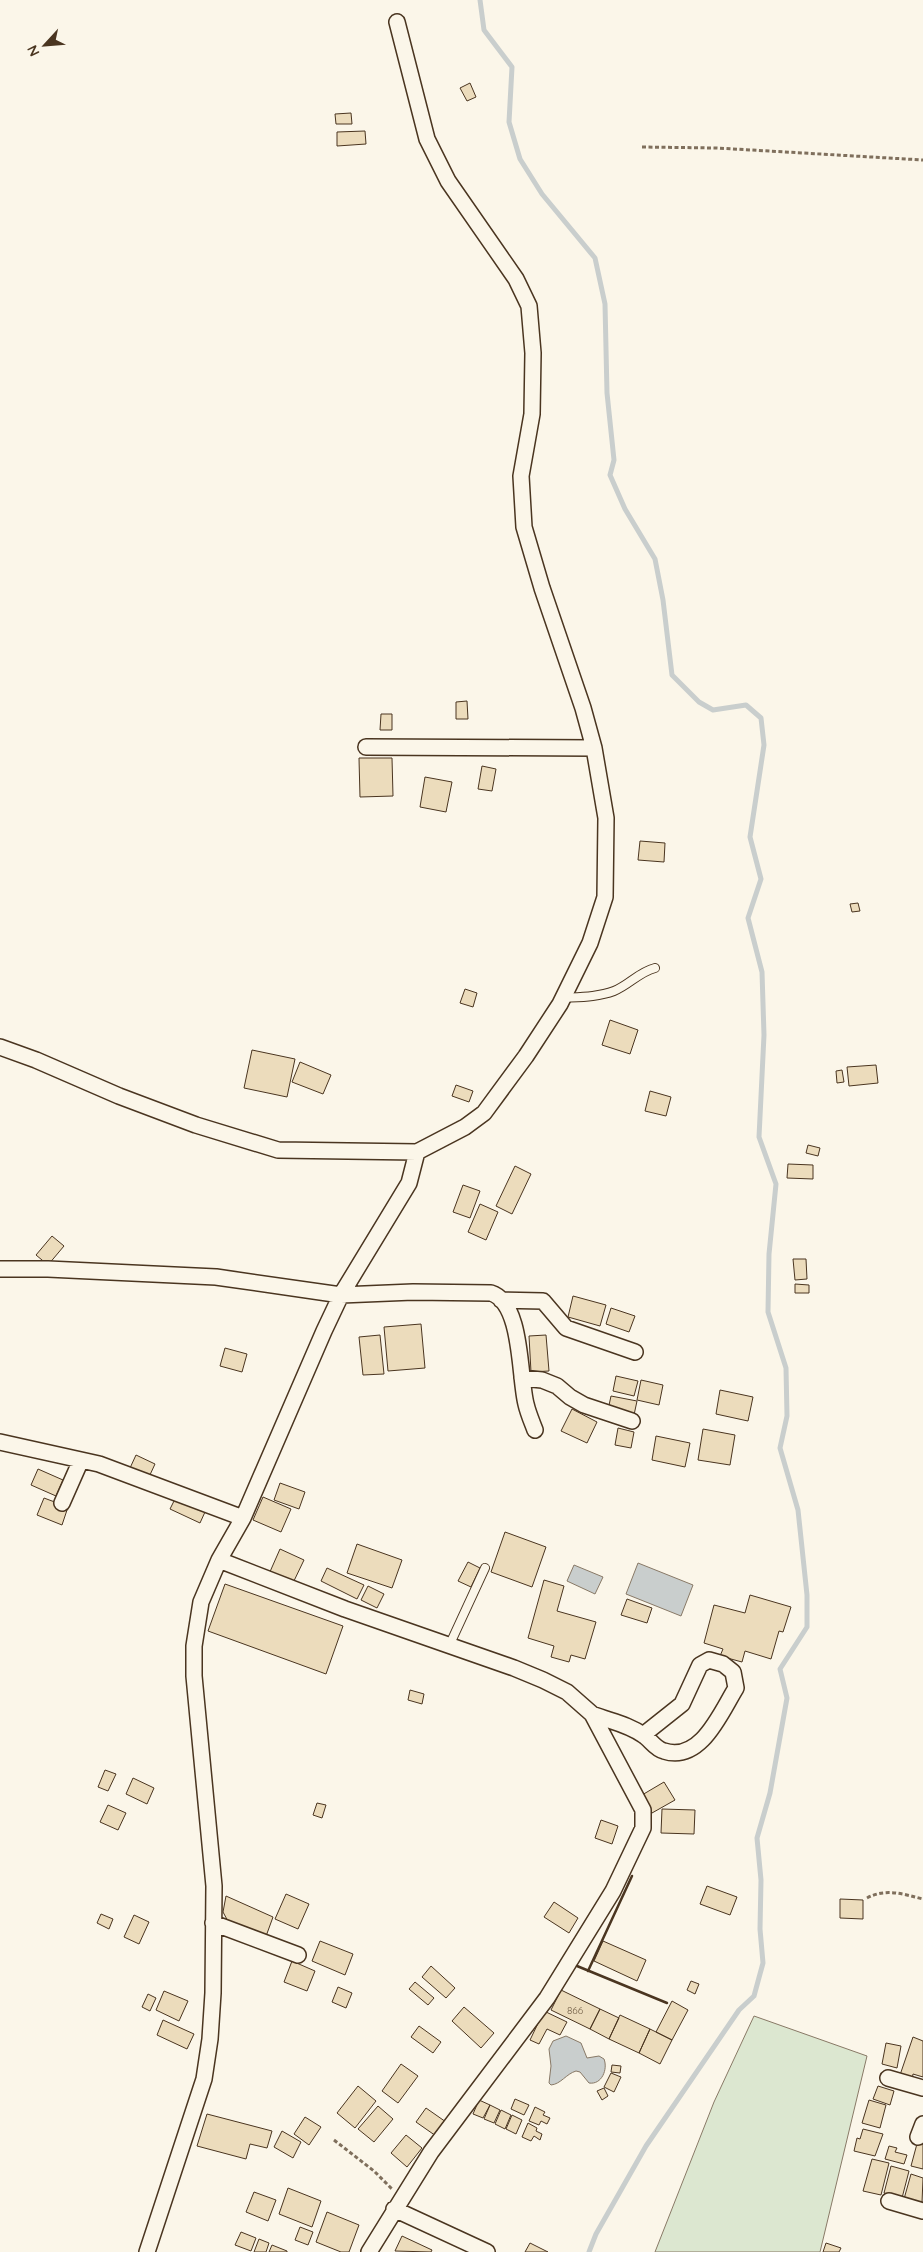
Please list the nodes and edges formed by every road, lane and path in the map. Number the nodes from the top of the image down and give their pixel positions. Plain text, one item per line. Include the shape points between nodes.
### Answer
1 (397, 22) dead end
2 (642, 147) dead end
3 (923, 160) edge
4 (366, 747) dead end
5 (594, 748) junction
6 (655, 968) dead end
7 (563, 998) junction
8 (0, 1048) edge
9 (418, 1152) junction
10 (0, 1269) edge
11 (342, 1295) junction
12 (501, 1300) junction
13 (635, 1352) dead end
14 (522, 1378) junction
15 (632, 1420) dead end
16 (535, 1430) dead end
17 (0, 1442) edge
18 (81, 1460) junction
19 (62, 1503) dead end
20 (243, 1518) junction
21 (219, 1560) junction
22 (485, 1568) dead end
23 (449, 1646) junction
24 (592, 1714) junction
25 (643, 1735) junction
26 (867, 1898) dead end
27 (923, 1899) edge
28 (214, 1923) junction
29 (298, 1955) dead end
30 (888, 2078) dead end
31 (923, 2088) edge
32 (334, 2140) dead end
33 (889, 2201) dead end
34 (398, 2204) junction
35 (923, 2211) edge
36 (147, 2252) edge
37 (369, 2252) edge
38 (488, 2252) edge

1 - 5 street via 426,139 448,181 516,279 529,306 533,354 532,414 520,476 524,527
2 - 3 path
4 - 5 street
5 - 7 street via 606,818 605,897 590,944
6 - 7 lane via 596,996
7 - 9 street via 484,1113 466,1127
8 - 9 street via 179,1119 278,1150
9 - 11 street via 409,1183
10 - 11 street via 216,1277
11 - 12 street via 491,1293
11 - 20 street
12 - 13 street via 543,1301 566,1328
12 - 14 street via 518,1334
14 - 15 street via 542,1380 584,1405
14 - 16 street
17 - 18 street
18 - 19 street
18 - 20 street
20 - 21 street
21 - 23 street
21 - 28 street via 201,1602 194,1646 214,1886
22 - 23 lane
23 - 24 street via 543,1680 566,1692
24 - 25 street
24 - 34 street via 643,1810 643,1828 613,1891 547,1998 436,2145
25 - 25 street via 662,1751 681,1752 691,1748 707,1736 736,1688 733,1672 723,1664 709,1660 700,1665 682,1704
26 - 27 path via 886,1892
28 - 29 street
28 - 36 street via 212,2002 204,2079
30 - 31 street
32 - 34 path via 374,2171
33 - 35 street
34 - 37 street
34 - 38 street

